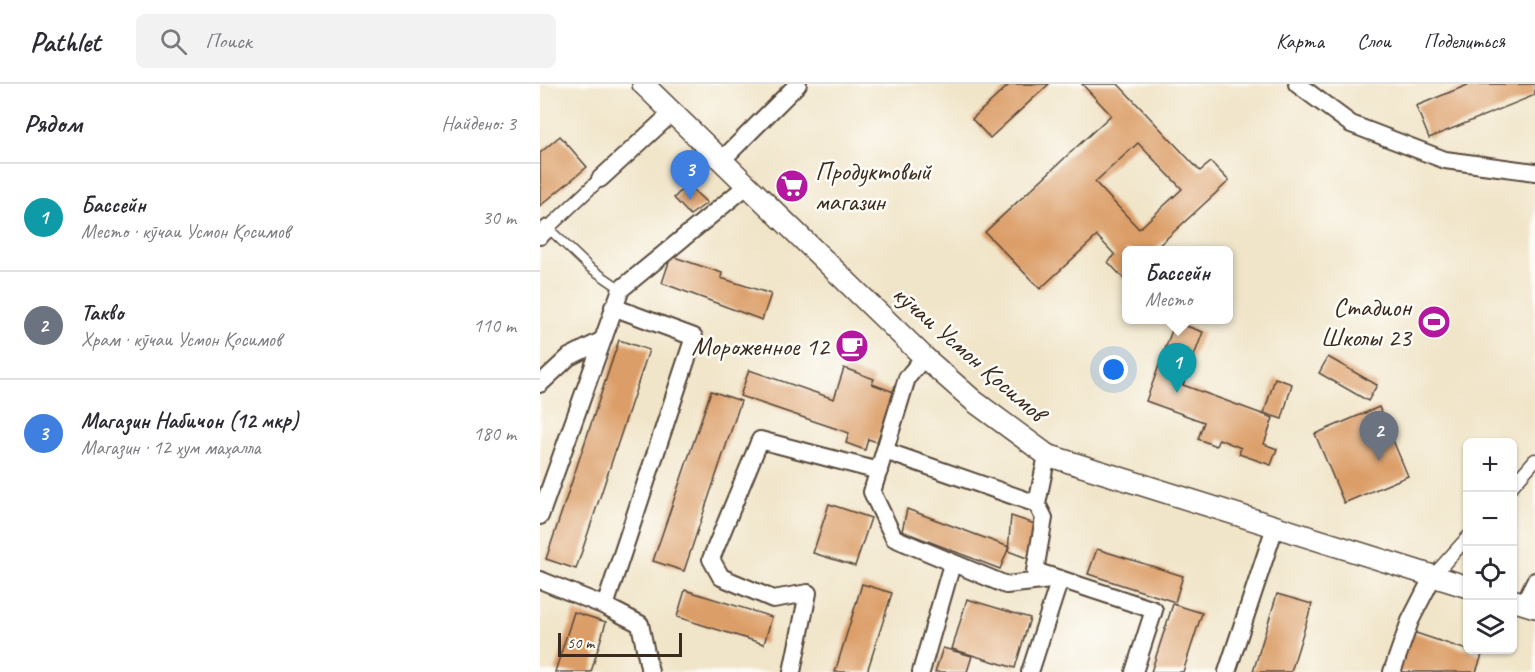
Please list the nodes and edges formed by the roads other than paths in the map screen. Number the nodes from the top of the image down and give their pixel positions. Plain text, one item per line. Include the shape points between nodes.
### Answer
1 (643, 84) edge
2 (798, 84) edge
3 (1297, 84) edge
4 (673, 112) junction
5 (723, 159) junction
6 (1535, 172) edge
7 (600, 179) joint
8 (749, 184) junction
9 (544, 232) edge
10 (621, 289) junction
11 (613, 307) junction
12 (601, 341) junction
13 (924, 357) junction
14 (540, 384) edge
15 (885, 451) junction
16 (1047, 455) junction
17 (1535, 460) edge
18 (879, 471) junction
19 (1517, 480) edge
20 (1037, 504) junction
21 (540, 516) edge
22 (1275, 527) junction
23 (1463, 541) edge
24 (952, 564) junction
25 (1432, 576) junction
26 (1060, 579) junction
27 (540, 580) edge
28 (1535, 581) edge
29 (1463, 586) edge
30 (1524, 604) edge
31 (605, 606) junction
32 (650, 672) edge
33 (792, 672) edge
34 (921, 672) edge
35 (1030, 672) edge
36 (1134, 672) edge
37 (1227, 672) edge
38 (1392, 672) edge

1 - 4 street, кӯчаи Усмон Қосимов
2 - 5 street
3 - 6 street via 1352,124 1445,160
4 - 5 street, кӯчаи Усмон Қосимов
4 - 7 street
5 - 8 street, кӯчаи Усмон Қосимов
7 - 9 street
8 - 10 street
8 - 13 street, кӯчаи Усмон Қосимов
9 - 10 lane
10 - 11 street
11 - 12 street
11 - 31 street via 694,337
12 - 14 street via 569,357
12 - 21 street
13 - 15 street via 907,378
13 - 16 street, кӯчаи Усмон Қосимов via 975,402
15 - 18 street
15 - 20 street
16 - 20 street
16 - 22 street, кӯчаи Усмон Қосимов
17 - 19 street
18 - 24 street via 872,492 894,538
18 - 33 street via 760,440 711,560 721,577 773,599 808,593
20 - 26 street via 1044,518 1035,571
22 - 25 street, кӯчаи Усмон Қосимов
22 - 37 street
23 - 25 street
24 - 26 street via 1006,585
24 - 34 street
25 - 29 street, кӯчаи Усмон Қосимов
25 - 38 street
26 - 35 street
26 - 36 street via 1154,610
27 - 31 street
28 - 30 street
31 - 32 street via 640,624

